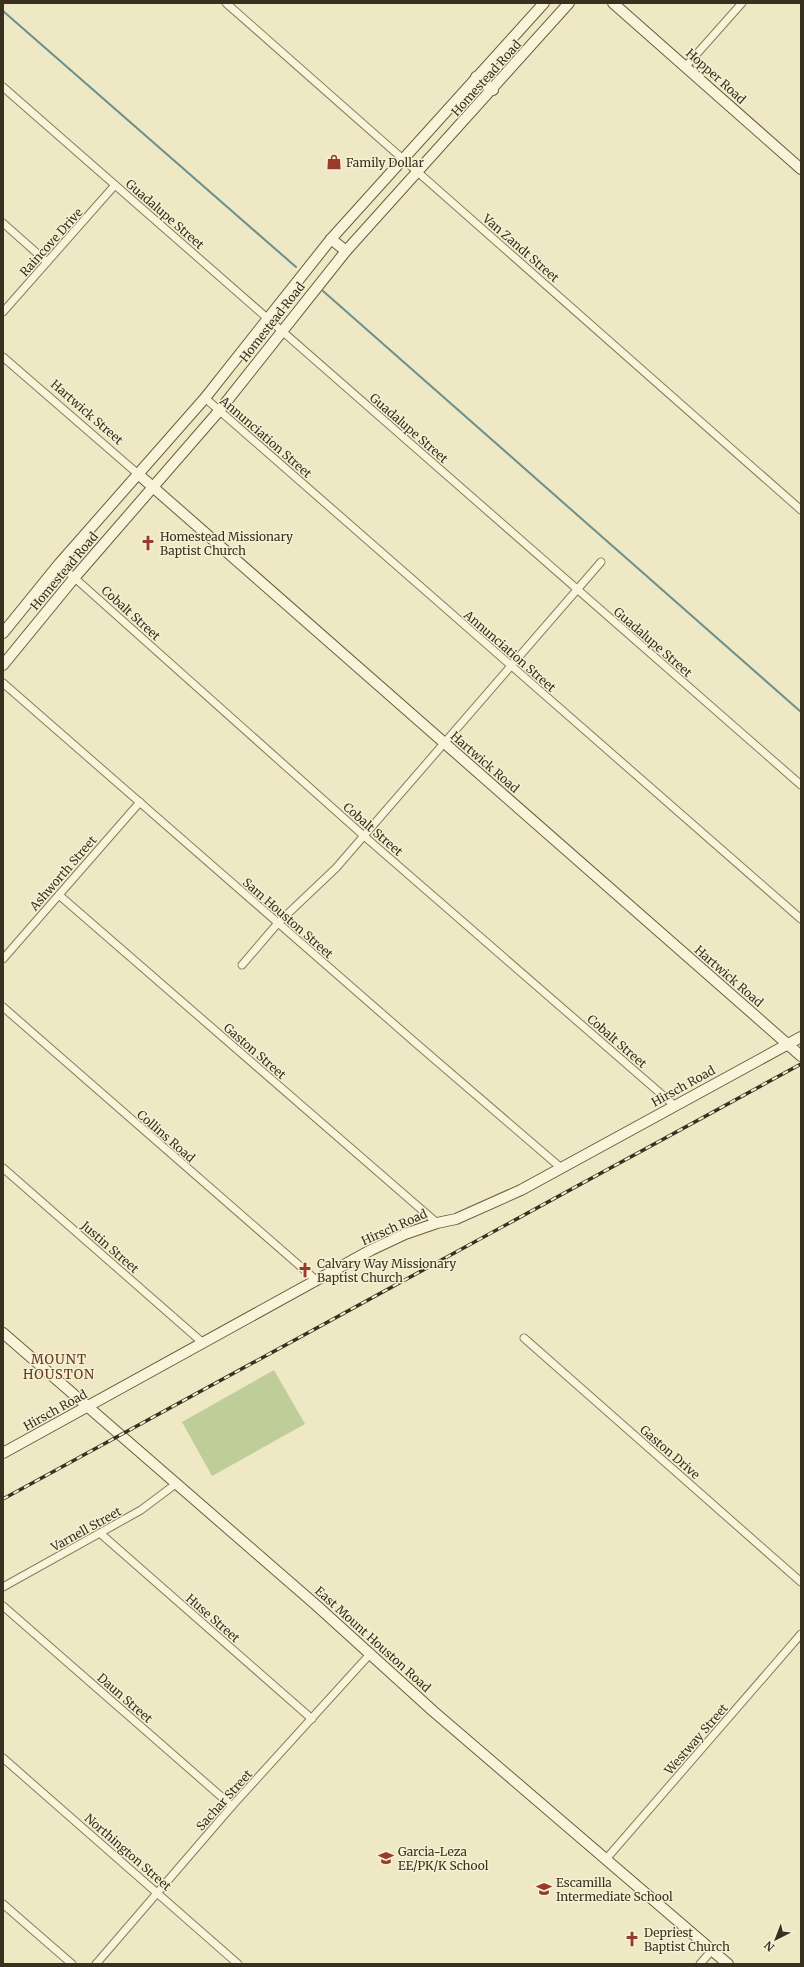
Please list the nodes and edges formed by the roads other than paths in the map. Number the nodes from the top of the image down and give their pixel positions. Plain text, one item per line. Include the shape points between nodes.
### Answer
1 (226, 3) edge
2 (544, 3) edge
3 (569, 3) edge
4 (614, 3) edge
5 (742, 3) edge
6 (686, 66) junction
7 (476, 77) junction
8 (3, 87) edge
9 (493, 90) junction
10 (403, 160) junction
11 (801, 169) edge
12 (418, 173) junction
13 (115, 185) junction
14 (3, 223) edge
15 (331, 238) junction
16 (346, 251) junction
17 (47, 262) junction
18 (3, 312) edge
19 (268, 318) junction
20 (282, 331) junction
21 (3, 357) edge
22 (205, 398) junction
23 (219, 411) junction
24 (138, 474) junction
25 (154, 487) junction
26 (801, 510) edge
27 (601, 562) dead end
28 (59, 564) junction
29 (74, 577) junction
30 (577, 590) junction
31 (3, 633) edge
32 (3, 665) edge
33 (511, 666) junction
34 (3, 683) edge
35 (444, 744) junction
36 (801, 785) edge
37 (140, 802) junction
38 (364, 836) junction
39 (59, 895) junction
40 (801, 919) edge
41 (278, 923) junction
42 (3, 959) edge
43 (242, 965) dead end
44 (3, 1007) edge
45 (801, 1037) edge
46 (788, 1044) junction
47 (801, 1056) edge
48 (675, 1106) junction
49 (560, 1167) junction
50 (3, 1168) edge
51 (437, 1223) junction
52 (316, 1280) junction
53 (3, 1332) edge
54 (524, 1338) dead end
55 (203, 1343) junction
56 (88, 1406) junction
57 (3, 1453) edge
58 (177, 1483) junction
59 (101, 1534) junction
60 (801, 1582) edge
61 (3, 1587) edge
62 (3, 1606) edge
63 (801, 1634) edge
64 (370, 1653) junction
65 (312, 1719) junction
66 (3, 1758) edge
67 (232, 1806) junction
68 (607, 1858) junction
69 (158, 1892) junction
70 (3, 1904) edge
71 (712, 1950) junction
72 (72, 1964) edge
73 (96, 1964) edge
74 (238, 1964) edge
75 (700, 1964) edge
76 (728, 1964) edge

1 - 10 street, Van Zandt Street
2 - 7 main road, Homestead Road
3 - 9 main road, Homestead Road
4 - 6 main road, Hopper Road
5 - 6 street
6 - 11 main road, Hopper Road
7 - 9 main road
7 - 10 main road, Homestead Road
8 - 13 street, Guadalupe Street
9 - 12 main road, Homestead Road
10 - 12 street, Van Zandt Street
10 - 15 main road, Homestead Road
12 - 16 main road, Homestead Road
12 - 26 street, Van Zandt Street
13 - 17 street, Raincove Drive
13 - 19 street, Guadalupe Street
14 - 17 street
15 - 16 main road
15 - 19 main road, Homestead Road
16 - 20 main road, Homestead Road
17 - 18 street, Raincove Drive
19 - 20 street, Guadalupe Street
19 - 22 main road, Homestead Road
20 - 23 main road, Homestead Road
20 - 30 street, Guadalupe Street
21 - 24 street, Hartwick Street
22 - 23 street, Annunciation Street
22 - 24 main road, Homestead Road
23 - 25 main road, Homestead Road
23 - 33 street, Annunciation Street
24 - 25 main road, Hartwick Street
24 - 28 main road, Homestead Road
25 - 29 main road, Homestead Road
25 - 35 main road, Hartwick Road
27 - 30 street
28 - 29 street, Cobalt Street
28 - 31 main road, Homestead Road
29 - 32 main road, Homestead Road
29 - 38 street, Cobalt Street
30 - 33 street
30 - 36 street, Guadalupe Street
33 - 35 street
33 - 40 street, Annunciation Street
34 - 37 street, Sam Houston Street
35 - 38 street
35 - 46 main road, Hartwick Road
37 - 39 street, Ashworth Street
37 - 41 street, Sam Houston Street
38 - 41 street via 336,868
38 - 48 street, Cobalt Street
39 - 42 street, Ashworth Street
39 - 51 street, Gaston Street
41 - 43 street
41 - 49 street, Sam Houston Street
44 - 52 street, Collins Road
45 - 46 main road, Hirsch Road
46 - 47 main road, Hartwick Road
46 - 48 main road, Hirsch Road
48 - 49 main road, Hirsch Road
49 - 51 main road, Hirsch Road via 484,1207 456,1219
50 - 55 street, Justin Street
51 - 52 main road, Hirsch Road via 405,1234
52 - 55 main road, Hirsch Road
53 - 56 main road, East Mount Houston Road
54 - 60 street, Gaston Drive
55 - 56 main road, Hirsch Road
56 - 57 main road, Hirsch Road
56 - 58 main road, East Mount Houston Road
58 - 59 street, Varnell Street via 141,1510
58 - 64 main road, East Mount Houston Road
59 - 61 street, Varnell Street
59 - 65 street, Huse Street
62 - 67 street, Daun Street
63 - 68 street, Westway Street
64 - 65 street, Sachar Street
64 - 68 main road, East Mount Houston Road
65 - 67 street, Sachar Street
66 - 69 street, Northington Street
67 - 69 street, Sachar Street
68 - 71 main road, East Mount Houston Road
69 - 73 street, Sachar Street
69 - 74 street, Northington Street
70 - 72 street
71 - 75 street
71 - 76 main road, East Mount Houston Road

